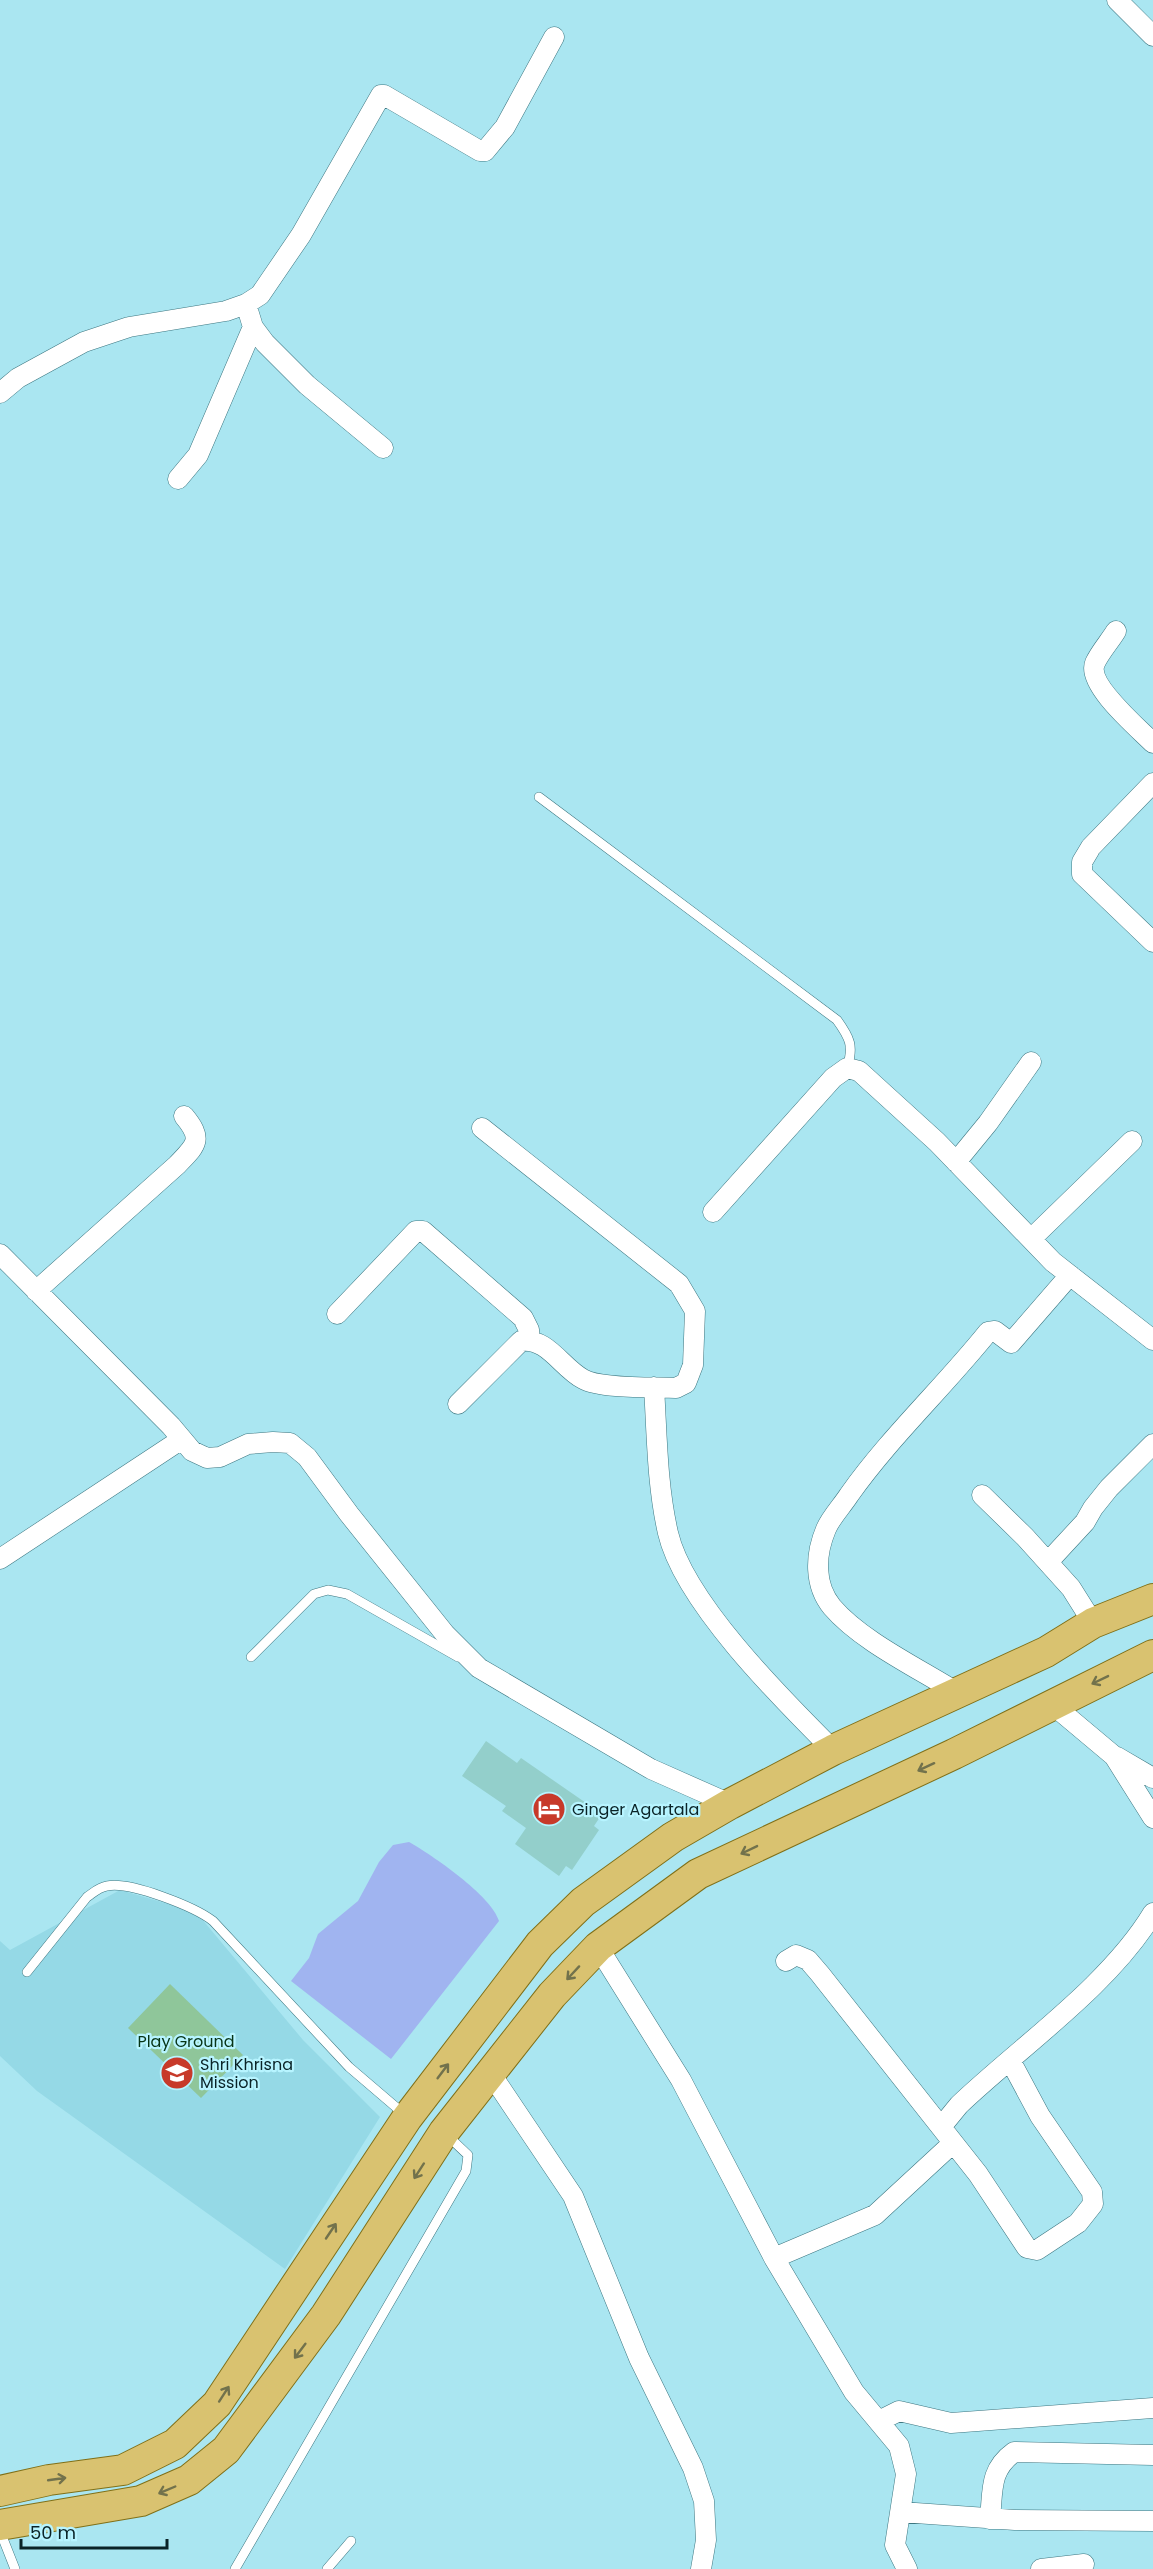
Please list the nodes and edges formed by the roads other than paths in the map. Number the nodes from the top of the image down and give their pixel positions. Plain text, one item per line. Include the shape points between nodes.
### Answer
1 (1117, 0) edge
2 (1153, 36) edge
3 (554, 37) dead end
4 (246, 304) junction
5 (253, 327) junction
6 (0, 393) edge
7 (383, 448) dead end
8 (178, 479) dead end
9 (1116, 631) dead end
10 (1153, 743) edge
11 (1153, 783) edge
12 (540, 797) dead end
13 (1153, 942) edge
14 (1031, 1062) dead end
15 (847, 1068) junction
16 (184, 1116) dead end
17 (482, 1128) dead end
18 (1132, 1141) dead end
19 (956, 1162) junction
20 (713, 1212) dead end
21 (1031, 1239) junction
22 (0, 1254) edge
23 (1070, 1275) junction
24 (36, 1290) junction
25 (337, 1314) dead end
26 (530, 1340) junction
27 (1153, 1340) edge
28 (654, 1387) junction
29 (458, 1404) dead end
30 (182, 1438) junction
31 (1153, 1444) edge
32 (982, 1495) dead end
33 (0, 1559) edge
34 (1048, 1562) junction
35 (1153, 1599) edge
36 (1093, 1623) junction
37 (1153, 1655) edge
38 (251, 1657) dead end
39 (479, 1668) junction
40 (956, 1692) junction
41 (1053, 1704) junction
42 (833, 1750) junction
43 (1114, 1755) junction
44 (1153, 1778) edge
45 (730, 1804) junction
46 (1153, 1818) edge
47 (1153, 1913) edge
48 (598, 1947) junction
49 (786, 1961) dead end
50 (27, 1972) dead end
51 (1010, 2060) junction
52 (491, 2074) junction
53 (407, 2118) junction
54 (444, 2132) junction
55 (947, 2135) junction
56 (774, 2258) junction
57 (286, 2296) junction
58 (326, 2315) junction
59 (1153, 2408) edge
60 (879, 2421) junction
61 (1153, 2455) edge
62 (0, 2491) edge
63 (902, 2512) junction
64 (990, 2518) junction
65 (1153, 2521) edge
66 (0, 2525) edge
67 (0, 2531) edge
68 (351, 2541) dead end
69 (1084, 2564) dead end
70 (15, 2569) edge
71 (235, 2569) edge
72 (327, 2569) edge
73 (701, 2569) edge
74 (907, 2569) edge
75 (1041, 2569) edge

1 - 2 street
3 - 4 street via 505,127 485,151 384,95 379,97 301,235 260,295
4 - 5 street
4 - 6 street via 226,311 129,327 84,342 18,378
5 - 7 street via 307,386
5 - 8 street via 198,455
9 - 10 street via 1094,664 1098,686
11 - 13 street via 1082,862 1082,874
12 - 15 lane via 837,1020 848,1035 852,1052
14 - 19 street
15 - 19 street via 859,1071
15 - 20 street via 833,1078
16 - 24 street via 194,1128 195,1147
17 - 28 street via 679,1284 695,1311 691,1375 676,1388
18 - 21 street
19 - 21 street
21 - 23 street
22 - 24 street
23 - 27 street
23 - 40 street via 1011,1343 995,1331 988,1332 859,1481 827,1528 819,1552 818,1581 832,1606 886,1650
24 - 30 street
25 - 26 street via 416,1231 423,1231 523,1318
26 - 28 street via 546,1348 585,1381
26 - 29 street via 521,1341
28 - 42 street via 663,1506 668,1535 685,1573 758,1672
30 - 33 street
30 - 39 street via 192,1451 207,1458 220,1457 248,1444 290,1443 307,1457 445,1634
31 - 34 street via 1109,1488 1085,1522
32 - 34 street
34 - 36 street via 1071,1588
35 - 36 main road
36 - 40 main road via 1046,1652
37 -> 41 main road
38 - 39 lane via 314,1594 328,1590 347,1594
39 - 45 street via 651,1769
40 - 42 main road
41 - 43 street
41 -> 48 main road via 698,1874
42 - 45 main road
43 - 44 street
43 - 46 street
53 -> 45 main road via 540,1944 584,1902 627,1869
47 - 51 street via 1127,1951
48 -> 52 main road via 552,1995
48 - 56 street via 681,2080
49 - 55 street via 796,1955 808,1960
50 - 53 lane via 87,1898 108,1886 138,1889 204,1914 349,2067
51 - 55 street via 959,2105
51 - 55 street via 1040,2116 1092,2192 1089,2211 1078,2223 1031,2251
52 - 54 main road
52 - 73 street via 573,2196 639,2358 693,2468 704,2501 706,2540
57 -> 53 main road
54 -> 58 main road
54 - 71 lane via 468,2155 466,2171
55 - 56 street via 875,2215
56 - 60 street via 854,2392
57 - 58 main road
62 -> 57 main road via 123,2470 175,2444 217,2404
58 -> 66 main road via 226,2450 189,2480 141,2501
59 - 60 street via 951,2423 899,2411
60 - 63 street via 899,2446 906,2474
61 - 64 street via 1014,2452 1002,2461 995,2474
63 - 64 street
63 - 74 street via 895,2545
64 - 65 street
67 - 70 lane
68 - 72 lane
69 - 75 street

